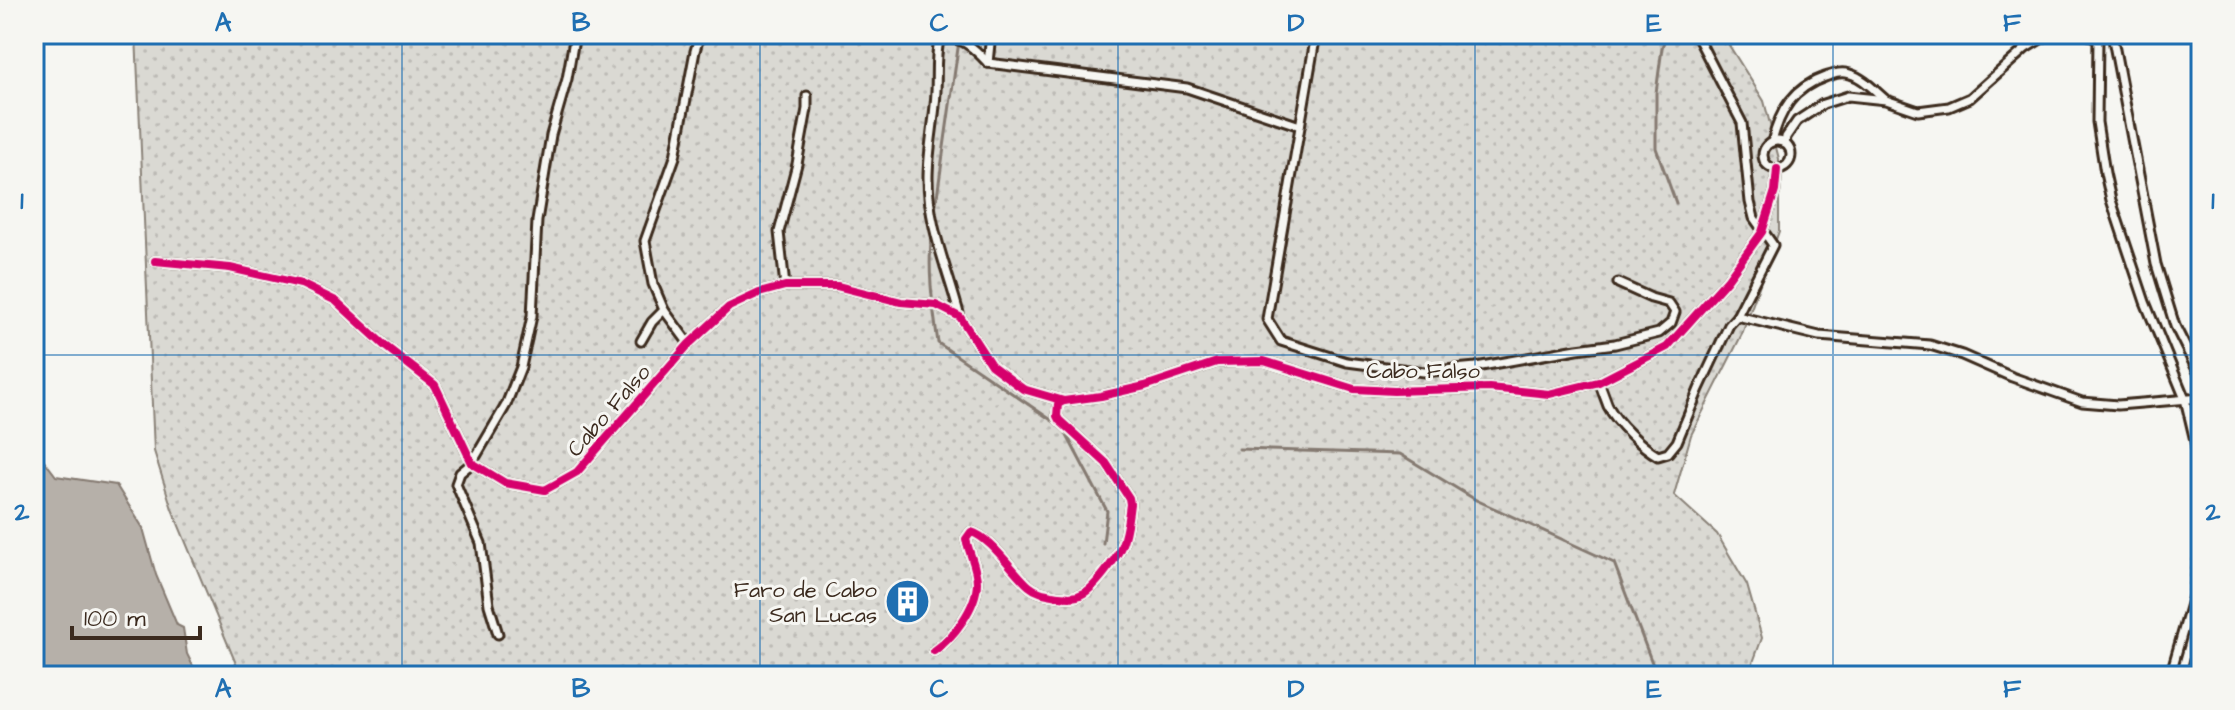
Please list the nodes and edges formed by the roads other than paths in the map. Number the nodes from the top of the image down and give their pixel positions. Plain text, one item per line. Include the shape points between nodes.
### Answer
1 (575, 34) edge
2 (700, 34) edge
3 (991, 34) edge
4 (1316, 34) edge
5 (1696, 34) edge
6 (2049, 34) edge
7 (2086, 34) edge
8 (2112, 34) edge
9 (2098, 38) junction
10 (988, 63) junction
11 (1867, 83) junction
12 (807, 96) dead end
13 (1866, 99) junction
14 (1886, 100) junction
15 (1784, 109) junction
16 (1797, 121) junction
17 (1300, 126) junction
18 (1772, 142) junction
19 (1785, 144) junction
20 (1777, 169) junction
21 (1762, 232) junction
22 (155, 261) dead end
23 (1618, 283) dead end
24 (785, 286) junction
25 (951, 287) junction
26 (936, 305) junction
27 (664, 310) junction
28 (1737, 316) junction
29 (960, 317) junction
30 (641, 341) dead end
31 (689, 344) junction
32 (2201, 378) edge
33 (1599, 382) junction
34 (2201, 398) edge
35 (2185, 399) junction
36 (1064, 401) junction
37 (472, 463) junction
38 (2201, 487) edge
39 (2201, 538) edge
40 (2201, 633) edge
41 (498, 634) dead end
42 (934, 651) dead end
43 (2170, 676) edge
44 (2191, 676) edge

1 - 37 street via 537,221 532,316 521,367
2 - 27 street via 675,157 645,241
3 - 10 street
4 - 17 street
5 - 21 street via 1742,123 1750,202
6 - 14 street via 1961,103 1918,111
7 - 9 street
8 - 9 street
8 - 32 street via 2156,264 2175,326
9 - 35 street via 2097,122 2111,200
10 - 17 street via 1187,88
10 - 25 street via 959,40 939,41 928,180 933,227
11 - 13 street
11 - 14 street
11 - 15 street via 1837,72 1811,81
12 - 24 street via 779,232
13 - 14 street
13 - 16 street via 1848,96
15 - 16 street
15 - 18 street
16 - 19 street
17 - 23 street via 1267,319 1281,341 1347,362 1424,372 1615,344 1659,333 1671,323 1675,312 1669,303
18 - 19 street
18 - 20 street via 1763,156
19 - 20 street via 1790,159
20 - 21 street
21 - 28 street via 1773,245
21 - 33 street, Cabo Falso via 1667,347
22 - 37 street via 230,268 301,284 336,301 435,385
24 - 26 street, Cabo Falso via 837,286
24 - 31 street, Cabo Falso via 729,307
25 - 26 street
25 - 29 street
26 - 29 street, Cabo Falso
27 - 30 street
27 - 31 street
28 - 33 street via 1668,453 1648,451 1631,434 1609,409
28 - 35 street via 1819,336 1930,345 2082,402 2118,405
29 - 36 street, Cabo Falso via 991,365 1023,389
31 - 37 street, Cabo Falso via 577,472 545,490 505,483
33 - 36 street, Cabo Falso via 1549,394 1489,388 1354,389 1264,361 1217,362 1145,386
34 - 35 street
35 - 38 street
36 - 42 street via 1057,407 1059,420 1106,463 1129,498 1116,556 1088,591 1072,597 1055,595 1027,585 971,532 966,539 977,580 973,602
37 - 41 street via 456,484 481,543
39 - 43 street via 2194,593
40 - 44 street

